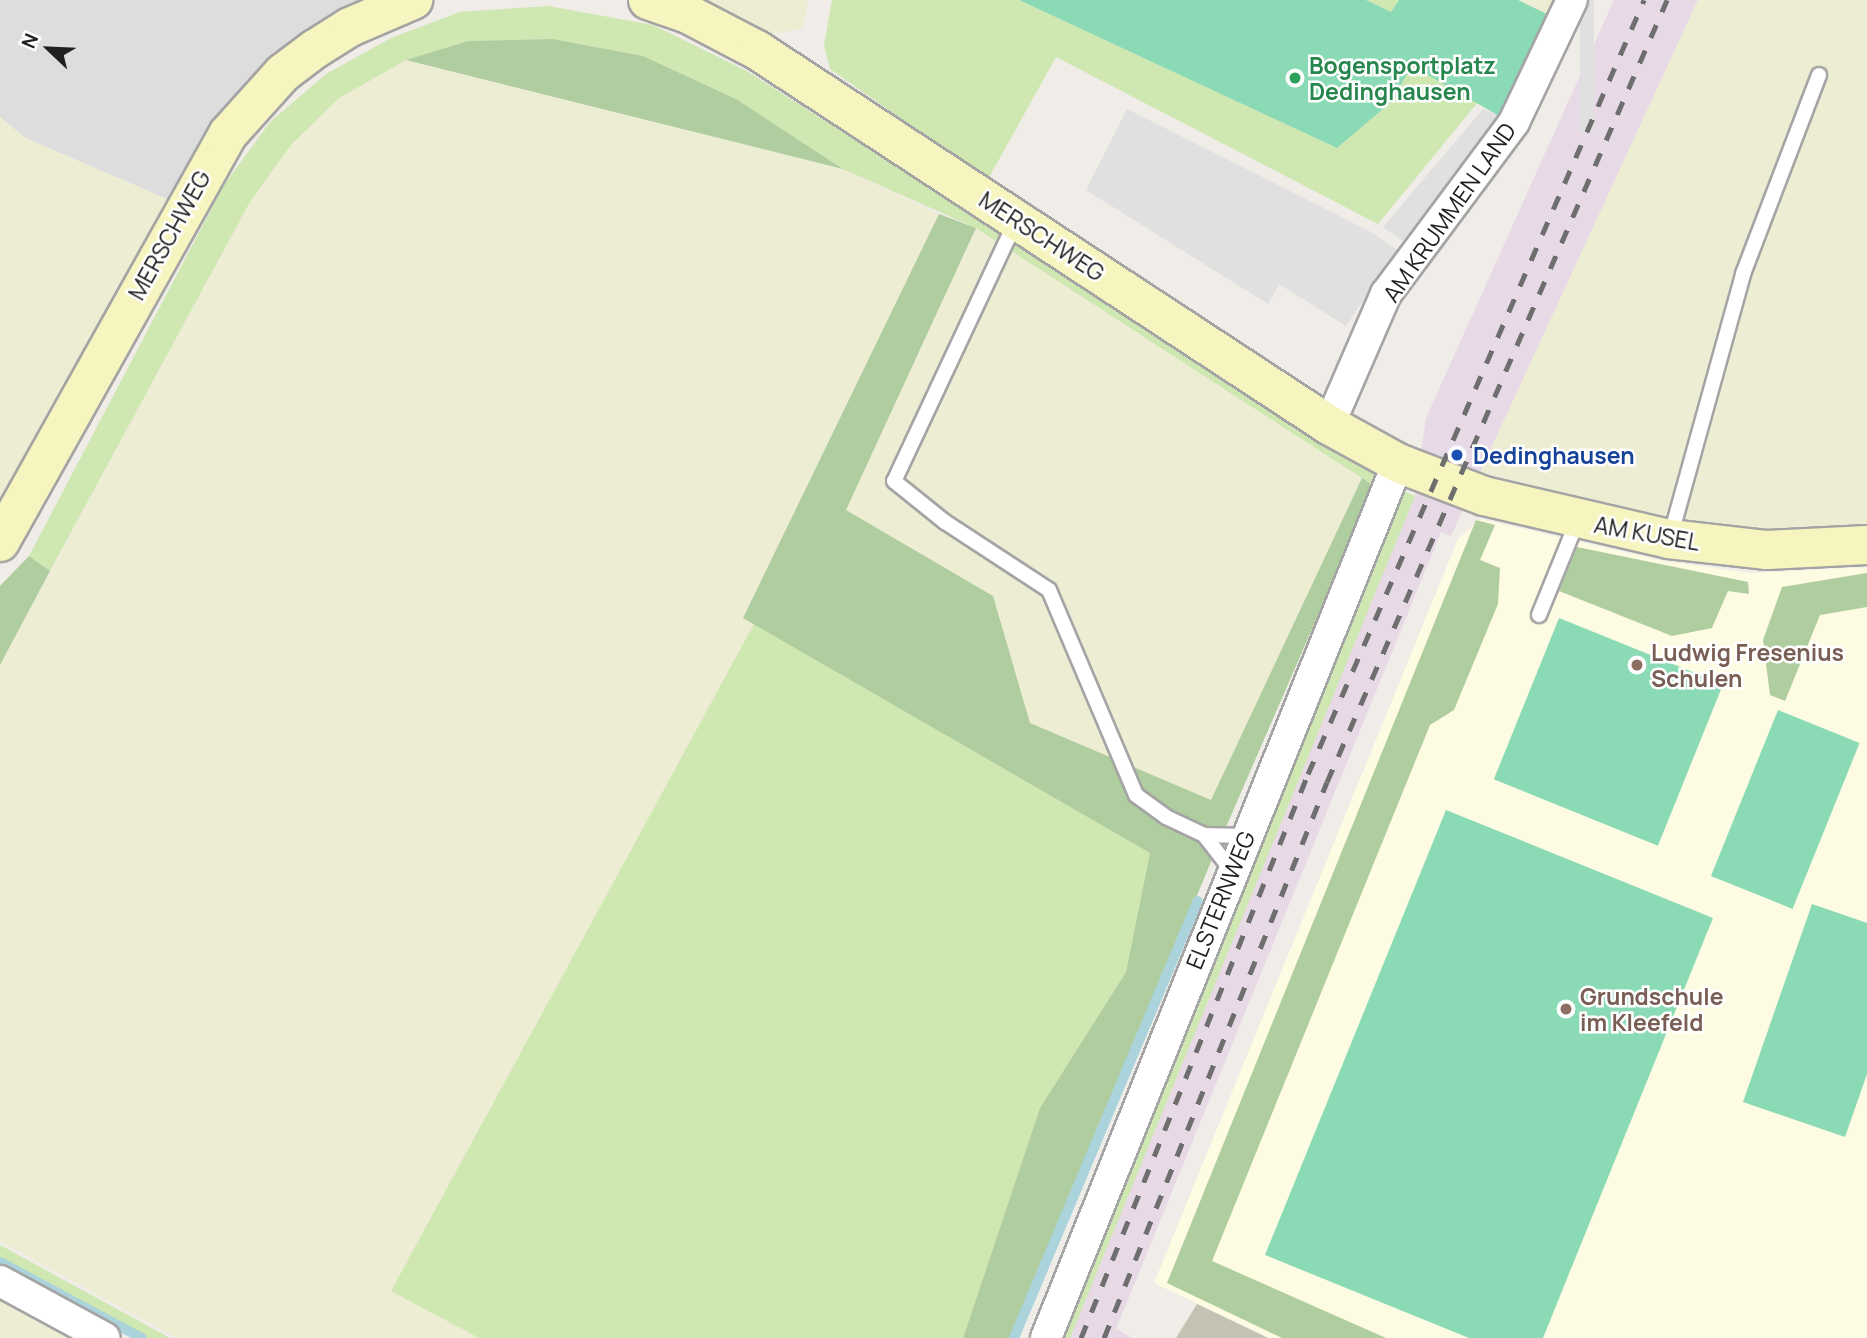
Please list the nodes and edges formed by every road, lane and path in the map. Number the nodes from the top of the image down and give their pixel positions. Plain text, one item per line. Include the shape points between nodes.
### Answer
1 (413, 0) edge
2 (648, 0) edge
3 (1572, 0) edge
4 (1819, 75) dead end
5 (1017, 219) junction
6 (1329, 425) junction
7 (1398, 463) junction
8 (1433, 478) joint
9 (1577, 522) junction
10 (1670, 539) junction
11 (0, 542) edge
12 (1867, 545) edge
13 (1539, 615) dead end
14 (1204, 835) junction
15 (1246, 836) junction
16 (1232, 871) junction
17 (0, 1282) edge
18 (105, 1338) edge
19 (1046, 1338) edge

1 - 11 street, MERSCHWEG via 350,27 315,49 283,73 228,134
2 - 5 street, MERSCHWEG via 688,14 757,50
3 - 6 street, AM KRUMMEN LAND via 1514,122 1387,295
4 - 10 lane via 1743,274
5 - 6 street, MERSCHWEG
5 - 14 lane via 894,481 945,522 1049,590 1136,795 1166,817
6 - 7 street, MERSCHWEG
7 - 8 street, MERSCHWEG
7 - 15 street, ELSTERNWEG
8 - 9 street, AM KUSEL
9 - 10 street, AM KUSEL
9 - 13 lane
10 - 12 street, AM KUSEL via 1767,550
14 - 15 lane
14 - 16 lane
15 - 16 street, ELSTERNWEG
16 - 19 street, ELSTERNWEG
17 - 18 street

